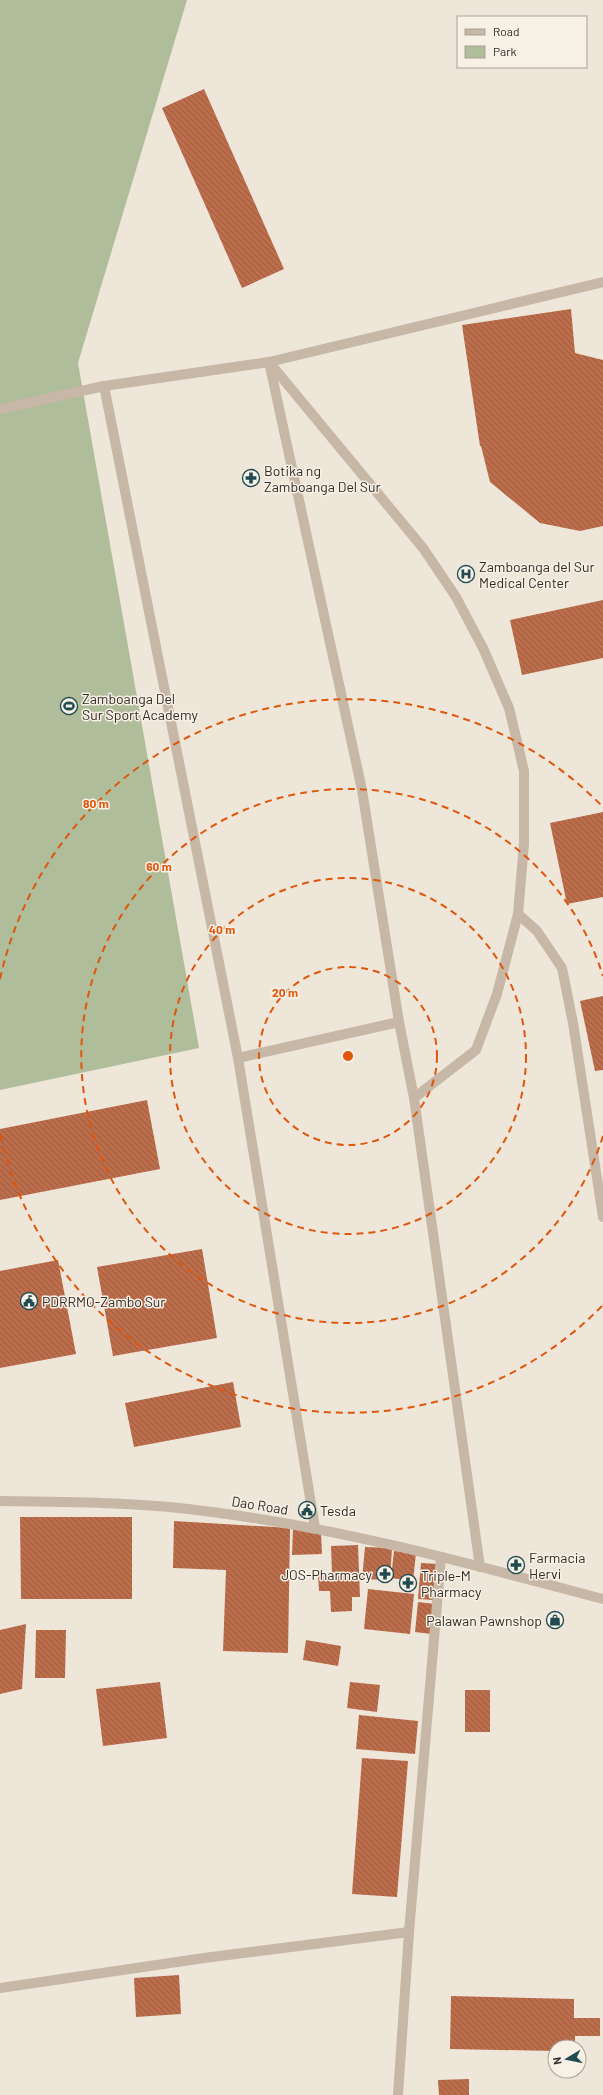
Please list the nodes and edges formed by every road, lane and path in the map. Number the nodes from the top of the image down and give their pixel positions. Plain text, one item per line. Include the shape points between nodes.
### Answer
1 (603, 282) edge
2 (269, 362) junction
3 (104, 386) junction
4 (0, 409) edge
5 (518, 914) junction
6 (399, 1022) junction
7 (238, 1058) junction
8 (414, 1098) junction
9 (603, 1217) edge
10 (0, 1501) edge
11 (316, 1528) junction
12 (441, 1557) junction
13 (480, 1567) junction
14 (603, 1599) edge
15 (409, 1932) junction
16 (0, 1988) edge
17 (398, 2095) edge

1 - 2 street
2 - 3 street
2 - 5 street via 423,548 456,597 483,648 509,708 524,771 524,844
2 - 6 street via 362,790
3 - 4 street
3 - 7 street
5 - 8 street via 497,994 476,1050
5 - 9 street via 537,931 562,968
6 - 7 street
6 - 8 street
7 - 11 street
8 - 13 street
10 - 11 street, Dao Road via 109,1503 188,1509
11 - 12 street, Dao Road
12 - 13 street, Dao Road
12 - 15 street
13 - 14 street, Dao Road
15 - 16 street
15 - 17 street

